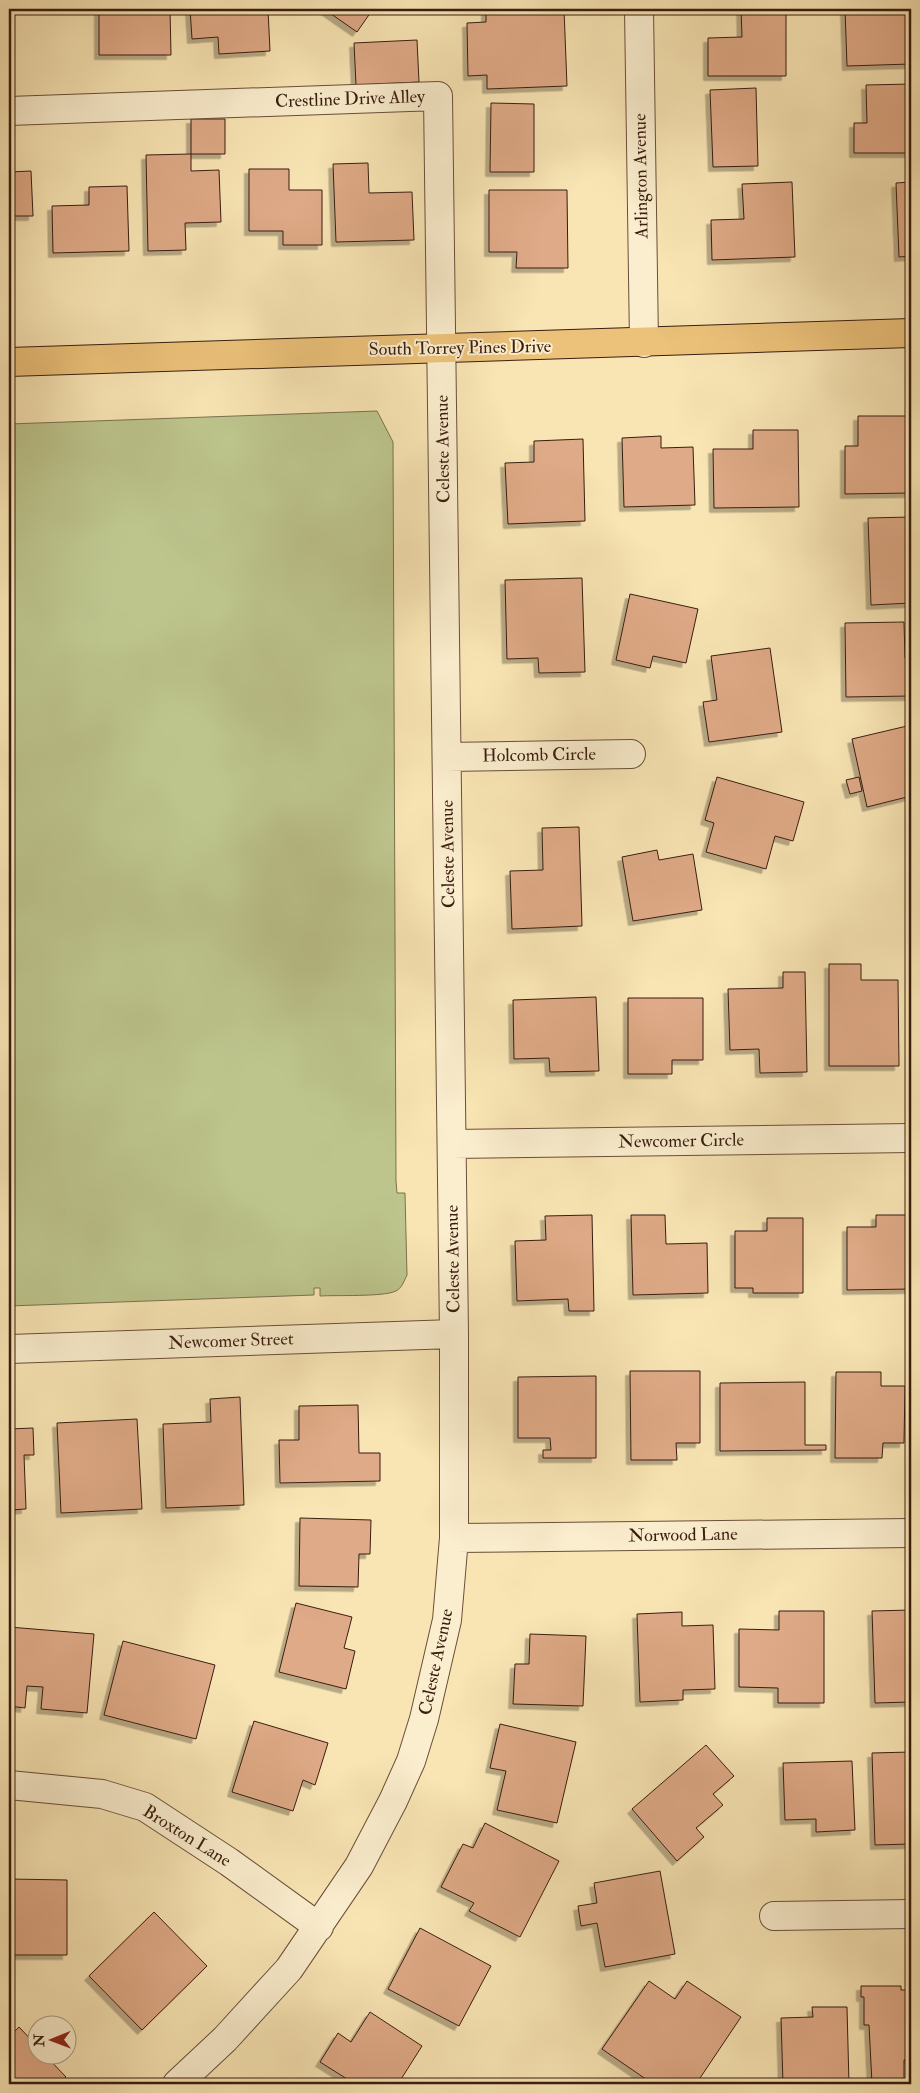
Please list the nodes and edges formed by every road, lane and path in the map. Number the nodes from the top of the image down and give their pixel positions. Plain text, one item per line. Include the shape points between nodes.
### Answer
1 (639, 9) edge
2 (9, 110) edge
3 (911, 333) edge
4 (644, 343) junction
5 (442, 349) junction
6 (9, 362) edge
7 (631, 754) dead end
8 (447, 757) junction
9 (911, 1138) edge
10 (452, 1144) junction
11 (454, 1334) junction
12 (9, 1349) edge
13 (911, 1534) edge
14 (454, 1538) junction
15 (9, 1785) edge
16 (911, 1914) edge
17 (774, 1916) dead end
18 (319, 1927) junction
19 (177, 2084) edge

1 - 4 street, Arlington Avenue
2 - 5 street, Crestline Drive Alley via 438,96
3 - 4 main road, South Torrey Pines Drive
4 - 5 main road, South Torrey Pines Drive
5 - 6 main road, South Torrey Pines Drive
5 - 8 street, Celeste Avenue
7 - 8 street, Holcomb Circle
8 - 10 street, Celeste Avenue
9 - 10 street, Newcomer Circle
10 - 11 street, Celeste Avenue
11 - 12 street, Newcomer Street
11 - 14 street, Celeste Avenue
13 - 14 street, Norwood Lane
14 - 18 street, Celeste Avenue via 446,1620 411,1761 359,1866
15 - 18 street, Broxton Lane via 102,1794 146,1807
16 - 17 street
18 - 19 street, Celeste Avenue via 264,1999

